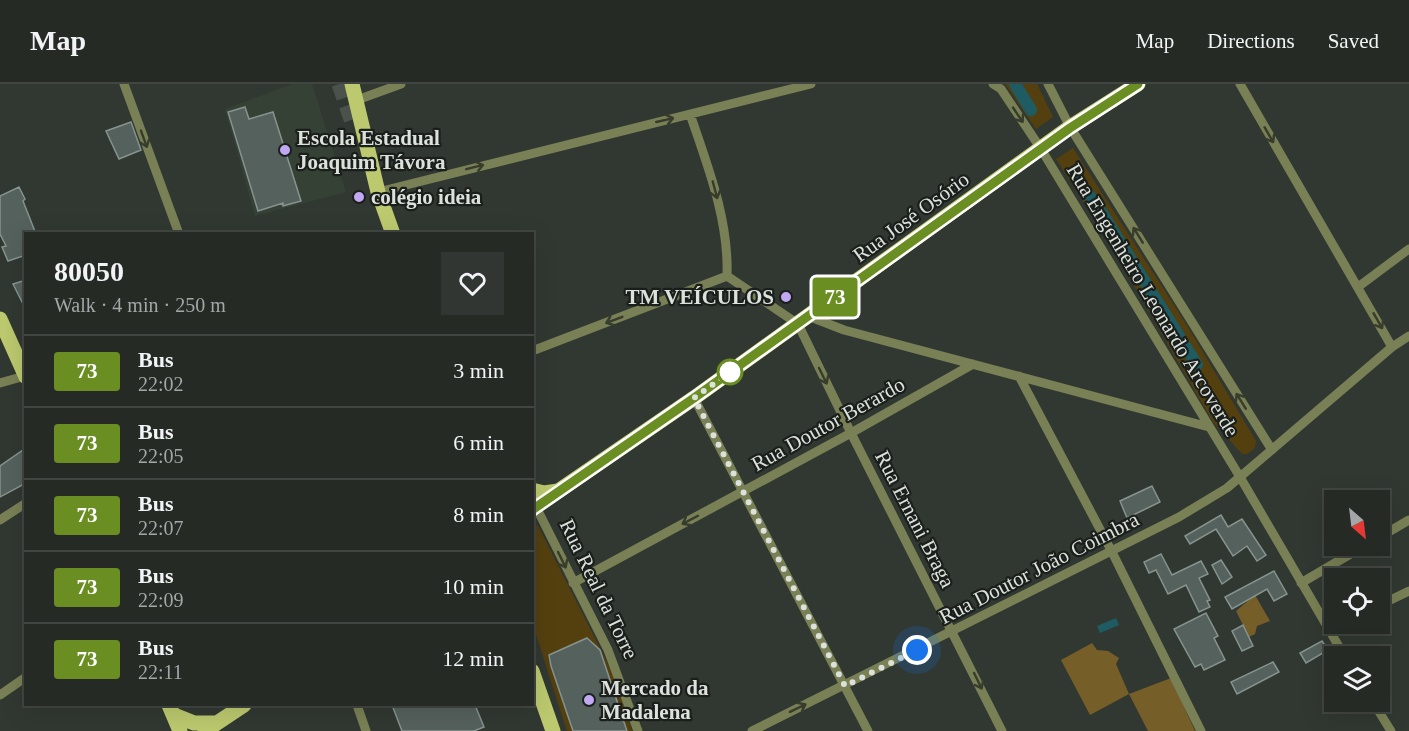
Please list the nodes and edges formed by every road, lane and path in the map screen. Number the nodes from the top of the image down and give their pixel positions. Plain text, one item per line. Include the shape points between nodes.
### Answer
1 (124, 84) edge
2 (352, 84) edge
3 (401, 84) edge
4 (811, 84) edge
5 (993, 84) edge
6 (1048, 84) edge
7 (1138, 84) edge
8 (1240, 84) edge
9 (357, 100) junction
10 (690, 114) junction
11 (353, 125) tunnel mouth
12 (1070, 128) junction
13 (1041, 149) junction
14 (378, 192) junction
15 (178, 232) edge
16 (392, 232) edge
17 (1409, 249) edge
18 (727, 276) junction
19 (1358, 287) junction
20 (0, 319) edge
21 (803, 320) junction
22 (1409, 336) edge
23 (1392, 347) junction
24 (534, 350) edge
25 (972, 364) junction
26 (24, 374) edge
27 (24, 376) edge
28 (1019, 376) junction
29 (0, 383) edge
30 (694, 398) junction
31 (1209, 427) junction
32 (851, 433) junction
33 (1272, 450) junction
34 (1240, 477) junction
35 (561, 490) junction
36 (534, 491) edge
37 (742, 492) junction
38 (24, 504) edge
39 (534, 505) edge
40 (0, 520) edge
41 (1409, 520) edge
42 (1390, 531) edge
43 (1112, 552) junction
44 (1347, 556) edge
45 (573, 582) junction
46 (1301, 583) junction
47 (1409, 591) edge
48 (1390, 600) edge
49 (1324, 623) edge
50 (953, 632) junction
51 (534, 676) edge
52 (24, 678) edge
53 (845, 686) junction
54 (0, 695) edge
55 (242, 706) edge
56 (357, 706) edge
57 (172, 710) edge
58 (1379, 712) edge
59 (211, 727) edge
60 (180, 731) edge
61 (366, 731) edge
62 (552, 731) edge
63 (638, 731) edge
64 (752, 731) edge
65 (868, 731) edge
66 (1002, 731) edge
67 (1202, 731) edge
68 (1391, 731) edge

1 -> 15 street
2 - 9 main road
3 - 9 street
4 - 10 street
5 -> 13 street, Rua Engenheiro Leonardo Arcoverde via 1001,89
6 - 12 street, Rua Engenheiro Leonardo Arcoverde
7 - 12 main road, Rua José Osório
8 -> 19 street
9 - 14 main road
14 -> 10 street
10 -> 18 street via 724,225
11 - 14 main road
12 - 13 main road, Rua José Osório
33 -> 12 street, Rua Engenheiro Leonardo Arcoverde
13 - 21 main road, Rua José Osório
13 - 31 street, Rua Engenheiro Leonardo Arcoverde
14 - 16 main road
17 - 19 street
18 - 21 street
18 -> 24 street
19 -> 23 street
20 - 26 main road
21 - 25 street
21 - 30 main road, Rua José Osório
21 -> 32 street, Rua Ernani Braga
22 - 23 street, Rua Doutor João Coimbra
23 - 33 street, Rua Doutor João Coimbra
25 - 28 street
25 - 32 street, Rua Doutor Berardo
27 - 29 street
28 - 31 street
28 - 43 street
30 - 35 main road, Rua José Osório
30 - 37 street
31 - 34 street, Rua Engenheiro Leonardo Arcoverde
32 - 37 street, Rua Doutor Berardo
32 - 50 street, Rua Ernani Braga
33 - 34 street, Rua Doutor João Coimbra
34 - 43 street, Rua Doutor João Coimbra via 1210,499
34 - 46 street, Rua Engenheiro Leonardo Arcoverde
35 - 36 main road via 544,494
35 - 39 main road, Rua José Osório
37 -> 45 street, Rua Doutor Berardo
37 - 53 street
38 - 40 street
39 -> 45 street, Rua Real da Torre
41 - 42 street
43 - 50 street, Rua Doutor João Coimbra
43 - 67 street
44 - 46 street
45 - 63 street, Rua Real da Torre via 608,650
46 - 49 street, Rua Engenheiro Leonardo Arcoverde
47 - 48 street
50 - 53 street, Rua Doutor João Coimbra
50 -> 66 street, Rua Ernani Braga
51 - 62 main road
52 - 54 street
64 -> 53 street, Rua Doutor João Coimbra
53 - 65 street
55 - 59 main road
56 - 61 street
57 - 59 main road via 194,723
57 - 60 main road
58 - 68 street

